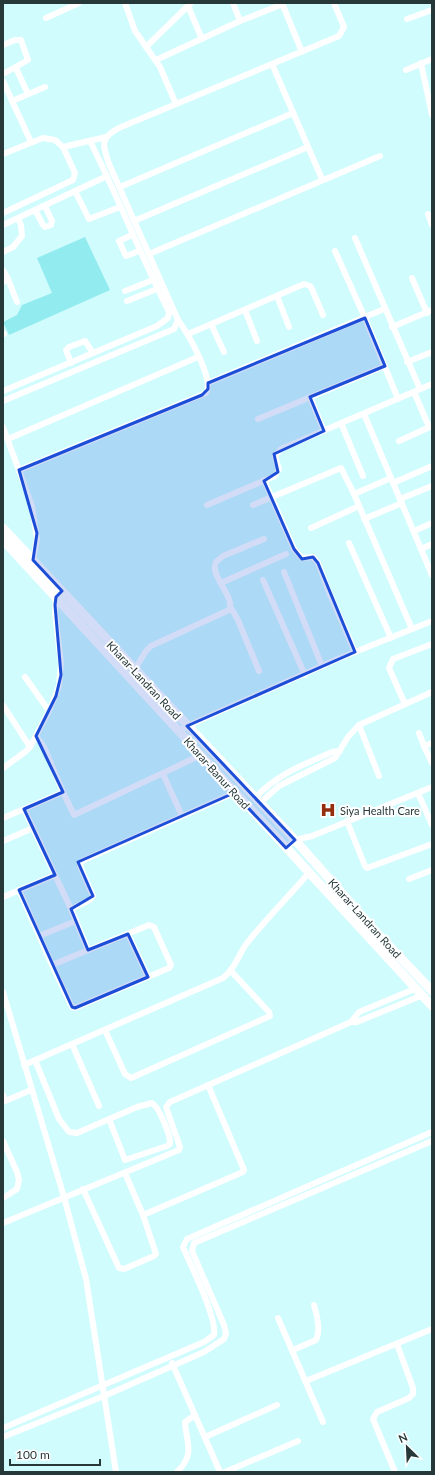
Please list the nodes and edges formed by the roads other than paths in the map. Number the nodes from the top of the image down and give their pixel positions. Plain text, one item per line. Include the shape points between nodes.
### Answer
1 (59, 3) edge
2 (79, 3) edge
3 (233, 3) edge
4 (334, 3) edge
5 (127, 4) edge
6 (189, 4) edge
7 (282, 4) edge
8 (62, 10) junction
9 (432, 10) edge
10 (46, 18) dead end
11 (406, 20) dead end
12 (240, 21) junction
13 (202, 39) junction
14 (3, 45) edge
15 (146, 47) junction
16 (302, 52) junction
17 (432, 59) edge
18 (156, 60) junction
19 (421, 63) junction
20 (272, 64) junction
21 (16, 68) junction
22 (406, 70) dead end
23 (3, 74) edge
24 (3, 81) edge
25 (45, 87) dead end
26 (28, 94) junction
27 (12, 101) junction
28 (176, 104) junction
29 (431, 107) edge
30 (293, 113) junction
31 (432, 115) edge
32 (106, 136) junction
33 (90, 141) junction
34 (31, 142) junction
35 (63, 147) junction
36 (308, 147) junction
37 (3, 154) edge
38 (380, 156) dead end
39 (107, 176) junction
40 (322, 179) junction
41 (120, 187) junction
42 (75, 191) junction
43 (45, 206) junction
44 (120, 207) junction
45 (35, 210) junction
46 (3, 213) edge
47 (428, 214) dead end
48 (18, 218) junction
49 (134, 221) junction
50 (3, 225) edge
51 (432, 225) edge
52 (132, 235) junction
53 (355, 238) dead end
54 (139, 251) junction
55 (335, 251) dead end
56 (3, 252) edge
57 (149, 254) junction
58 (3, 270) edge
59 (412, 278) dead end
60 (153, 280) junction
61 (5, 281) edge
62 (158, 289) junction
63 (125, 291) dead end
64 (277, 296) junction
65 (128, 301) dead end
66 (17, 302) dead end
67 (384, 309) junction
68 (245, 310) junction
69 (430, 311) edge
70 (323, 315) dead end
71 (365, 318) junction
72 (178, 320) junction
73 (212, 324) junction
74 (290, 327) dead end
75 (392, 327) junction
76 (188, 334) junction
77 (257, 341) dead end
78 (224, 352) dead end
79 (432, 352) edge
80 (93, 354) junction
81 (198, 357) junction
82 (71, 362) junction
83 (407, 362) junction
84 (385, 366) junction
85 (208, 383) junction
86 (432, 384) edge
87 (3, 391) edge
88 (417, 391) junction
89 (310, 397) junction
90 (398, 399) junction
91 (3, 401) edge
92 (364, 414) junction
93 (258, 419) dead end
94 (341, 423) junction
95 (3, 427) edge
96 (431, 427) edge
97 (324, 431) junction
98 (8, 439) junction
99 (399, 440) dead end
100 (432, 466) edge
101 (19, 470) junction
102 (363, 476) dead end
103 (264, 480) junction
104 (392, 480) junction
105 (432, 486) edge
106 (354, 494) junction
107 (272, 498) junction
108 (401, 501) junction
109 (207, 505) dead end
110 (253, 506) dead end
111 (359, 506) junction
112 (364, 519) junction
113 (432, 523) edge
114 (3, 528) edge
115 (310, 528) dead end
116 (414, 531) junction
117 (264, 539) dead end
118 (3, 540) edge
119 (349, 543) dead end
120 (432, 544) edge
121 (421, 549) junction
122 (286, 554) dead end
123 (32, 560) junction
124 (284, 572) dead end
125 (432, 575) edge
126 (263, 580) dead end
127 (221, 583) junction
128 (59, 594) junction
129 (231, 608) junction
130 (432, 621) edge
131 (412, 629) junction
132 (391, 638) junction
133 (432, 644) edge
134 (355, 652) junction
135 (322, 666) junction
136 (135, 669) junction
137 (259, 671) dead end
138 (305, 674) junction
139 (25, 677) dead end
140 (432, 692) edge
141 (406, 704) junction
142 (3, 706) edge
143 (49, 711) junction
144 (359, 725) junction
145 (184, 729) junction
146 (419, 733) dead end
147 (36, 736) junction
148 (432, 742) edge
149 (424, 746) junction
150 (30, 747) junction
151 (201, 755) junction
152 (432, 763) edge
153 (3, 768) edge
154 (163, 774) junction
155 (379, 776) dead end
156 (432, 787) edge
157 (63, 792) junction
158 (234, 793) junction
159 (418, 793) junction
160 (258, 800) junction
161 (24, 809) junction
162 (182, 816) junction
163 (3, 818) edge
164 (347, 821) junction
165 (432, 825) edge
166 (33, 828) junction
167 (295, 840) junction
168 (3, 841) edge
169 (432, 844) edge
170 (286, 848) junction
171 (432, 870) edge
172 (308, 874) junction
173 (55, 875) junction
174 (409, 879) dead end
175 (19, 890) junction
176 (3, 897) edge
177 (71, 909) junction
178 (76, 921) junction
179 (128, 934) junction
180 (39, 936) junction
181 (88, 950) junction
182 (52, 965) junction
183 (231, 971) junction
184 (148, 976) junction
185 (432, 990) edge
186 (3, 992) edge
187 (420, 992) junction
188 (431, 1003) edge
189 (351, 1022) junction
190 (105, 1030) junction
191 (72, 1044) junction
192 (35, 1060) junction
193 (24, 1065) junction
194 (208, 1085) junction
195 (31, 1090) junction
196 (4, 1099) edge
197 (99, 1106) dead end
198 (109, 1119) junction
199 (432, 1132) edge
200 (3, 1140) edge
201 (432, 1141) edge
202 (6, 1155) edge
203 (359, 1162) junction
204 (362, 1170) junction
205 (125, 1173) junction
206 (83, 1189) junction
207 (294, 1191) junction
208 (64, 1197) junction
209 (3, 1198) edge
210 (298, 1198) junction
211 (143, 1215) junction
212 (3, 1223) edge
213 (184, 1244) junction
214 (192, 1247) junction
215 (314, 1305) dead end
216 (278, 1318) dead end
217 (432, 1329) edge
218 (214, 1335) junction
219 (224, 1339) junction
220 (397, 1344) junction
221 (293, 1350) junction
222 (169, 1356) junction
223 (173, 1365) junction
224 (306, 1381) junction
225 (102, 1384) junction
226 (104, 1396) junction
227 (277, 1405) dead end
228 (195, 1415) junction
229 (323, 1422) dead end
230 (3, 1428) edge
231 (3, 1437) edge
232 (205, 1437) junction
233 (298, 1441) dead end
234 (116, 1472) edge
235 (177, 1472) edge
236 (220, 1472) edge
237 (225, 1472) edge
238 (395, 1472) edge

1 - 8 street
2 - 8 street
3 - 12 street
4 - 16 street via 342,22 343,32 332,40
5 - 15 street via 135,31
6 - 13 street
6 - 15 street
7 - 12 street
7 - 16 street
8 - 10 street
9 - 11 street
12 - 13 street
13 - 18 street
14 - 21 street via 21,40 28,60
15 - 18 street
16 - 20 street
17 - 19 street
18 - 28 street
19 - 22 street
19 - 29 street
20 - 28 street
20 - 30 street
21 - 23 street
21 - 26 street
24 - 27 street
25 - 26 street
26 - 27 street
27 - 34 street
28 - 32 street
29 - 31 street
30 - 36 street
30 - 41 street
32 - 33 street
32 - 41 street via 105,151
33 - 35 street
33 - 39 street
34 - 35 street via 48,138
34 - 37 street
35 - 46 street via 76,177
36 - 40 street
36 - 49 street
38 - 40 street
39 - 42 street
39 - 44 street
40 - 57 street
41 - 49 street
42 - 43 street
42 - 44 street via 88,219
43 - 45 street
43 - 45 street via 52,221 50,225 43,225
44 - 52 street
45 - 48 street
47 - 51 street
48 - 50 street
48 - 56 street via 22,236 13,247
49 - 57 street
52 - 54 street
52 - 54 street via 119,241 119,244 126,256
53 - 67 street
54 - 60 street
55 - 71 street
57 - 72 street
58 - 61 street
59 - 69 street
60 - 62 street
60 - 63 street
61 - 66 street
62 - 65 street
62 - 80 street via 169,312 165,322
64 - 68 street
64 - 70 street via 307,284 312,289
64 - 74 street
67 - 71 street
67 - 75 street
68 - 73 street
68 - 77 street
69 - 75 street
71 - 84 street
71 - 85 street
72 - 76 street
72 - 91 street via 174,330
73 - 76 street
73 - 78 street
75 - 83 street
76 - 81 street
79 - 83 street
80 - 82 street
80 - 82 street via 85,341 66,350
81 - 85 street
81 - 98 street
82 - 87 street
83 - 88 street
84 - 89 street
84 - 90 street
85 - 101 street via 207,390 202,395
86 - 88 street
88 - 90 street
88 - 96 street
89 - 93 street
89 - 97 street
90 - 92 street
92 - 94 street
92 - 104 street
94 - 97 street
94 - 102 street
95 - 98 street
96 - 99 street
97 - 103 street via 278,452 275,456 278,472
98 - 101 street
100 - 104 street
101 - 123 street via 32,506 37,533
103 - 107 street
103 - 109 street
104 - 106 street
104 - 108 street
105 - 108 street
106 - 107 street via 342,470 338,468
106 - 111 street
107 - 110 street
107 - 134 street via 294,549 302,558 313,557 318,562
108 - 112 street
108 - 116 street
111 - 112 street
111 - 115 street
112 - 131 street
113 - 116 street
114 - 123 highway, Kharar-Landran Road
116 - 121 street
117 - 127 street via 218,559 214,565
118 - 128 highway, Kharar-Banur Road
119 - 132 street
120 - 121 street
121 - 125 street
122 - 127 street
123 - 128 highway, Kharar-Landran Road
124 - 135 street
126 - 138 street
127 - 129 street
128 - 136 highway, Kharar-Landran Road
128 - 143 street via 56,623 61,675
128 - 145 highway, Kharar-Banur Road
129 - 136 street via 151,646
129 - 137 street
130 - 131 street
131 - 132 street
132 - 134 street
133 - 141 street via 393,659 390,663
134 - 135 street
135 - 138 street
136 - 145 highway, Kharar-Landran Road
138 - 145 street
139 - 143 street
140 - 141 street
141 - 144 street
142 - 150 street
143 - 147 street
144 - 155 street
144 - 160 street via 340,751 332,752 280,776 270,783
145 - 151 highway, Kharar-Banur Road
145 - 160 highway, Kharar-Landran Road
146 - 149 street
147 - 150 street
147 - 157 street via 44,747
148 - 149 street
149 - 152 street
150 - 153 street
151 - 154 street
151 - 158 highway, Kharar-Banur Road
154 - 157 street via 74,815
154 - 162 street
156 - 159 street
157 - 161 street
158 - 162 street
158 - 170 highway, Kharar-Banur Road
159 - 164 street
159 - 165 street
160 - 167 highway, Kharar-Landran Road
161 - 163 street
161 - 166 street
162 - 177 street via 82,861 80,866 93,896 92,899
164 - 167 street via 312,836
164 - 169 street via 367,868
166 - 168 street
166 - 173 street
167 - 170 street
167 - 185 highway, Kharar-Landran Road via 377,933
170 - 172 highway, Kharar-Banur Road
171 - 174 street
172 - 183 street via 246,945
172 - 187 highway, Kharar-Banur Road
173 - 175 street
173 - 177 street
175 - 176 street
175 - 180 street
177 - 178 street
178 - 180 street
178 - 181 street
179 - 181 street
179 - 184 street
179 - 184 street via 152,925 171,962 169,968
180 - 182 street
181 - 182 street
182 - 184 street via 73,1008
183 - 190 street via 222,978
183 - 190 street via 270,1016 131,1078 125,1074
186 - 193 street
187 - 188 highway, Kharar-Banur Road
187 - 189 street via 357,1022
187 - 189 street via 359,1012
189 - 194 street
190 - 191 street
191 - 192 street
191 - 197 street
192 - 193 street
192 - 198 street via 59,1119 69,1132 77,1132
193 - 195 street
194 - 205 street via 170,1102 166,1107 179,1150
194 - 211 street via 244,1170
195 - 196 street
195 - 208 street
198 - 198 street via 152,1103 170,1138 170,1144 127,1160 123,1157
199 - 203 street
200 - 202 street
201 - 204 street
202 - 209 street via 17,1172 19,1185 14,1192
203 - 204 street
203 - 207 street
204 - 210 street
205 - 206 street
205 - 211 street
206 - 208 street
206 - 211 street via 122,1270 156,1254
207 - 210 street
207 - 213 street via 187,1239
208 - 212 street
208 - 225 street via 86,1279
210 - 214 street via 194,1243
213 - 214 street
213 - 218 street via 208,1306
214 - 219 street via 224,1325
215 - 221 street via 317,1320 316,1340
216 - 221 street
217 - 220 street
218 - 219 street
218 - 222 street via 204,1342
219 - 223 street via 204,1352
220 - 224 street
220 - 238 street via 413,1388 412,1394 409,1398 377,1412 373,1419
221 - 224 street
222 - 223 street
222 - 225 street
223 - 226 street
223 - 228 street
224 - 229 street
225 - 226 street
225 - 230 street
226 - 231 street
226 - 234 street
227 - 232 street
228 - 232 street
228 - 235 street via 185,1422 190,1448
232 - 236 street
233 - 237 street

